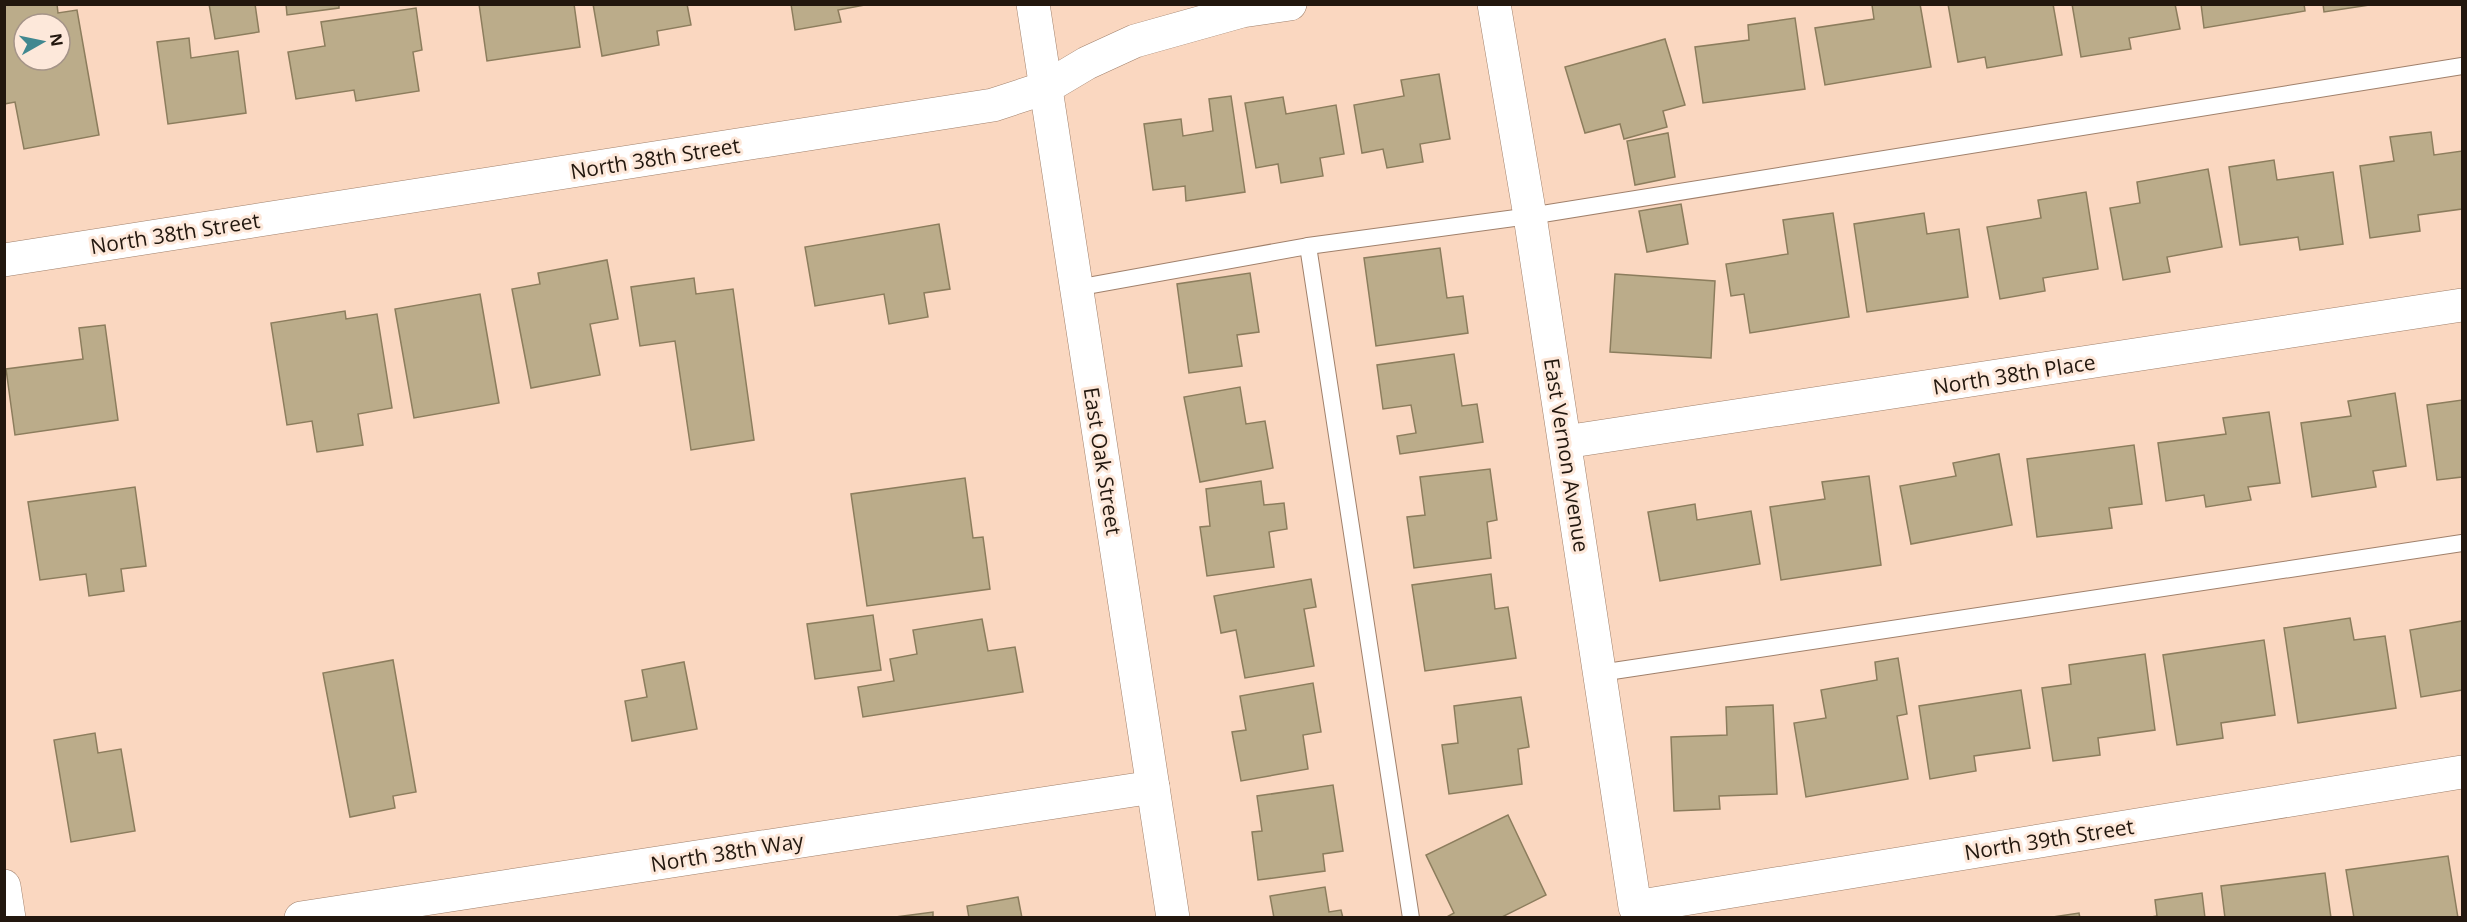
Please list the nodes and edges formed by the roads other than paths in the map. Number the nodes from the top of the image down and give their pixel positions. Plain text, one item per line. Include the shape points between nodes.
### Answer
1 (1033, 4) edge
2 (1290, 4) edge
3 (1494, 4) edge
4 (2463, 66) edge
5 (1045, 88) junction
6 (1530, 216) junction
7 (1308, 246) junction
8 (4, 260) edge
9 (1076, 288) junction
10 (2463, 304) edge
11 (1565, 442) junction
12 (2463, 543) edge
13 (1600, 673) junction
14 (2463, 772) edge
15 (1153, 787) junction
16 (4, 886) edge
17 (1635, 907) joint
18 (9, 918) edge
19 (301, 918) edge
20 (1173, 918) edge
21 (1411, 918) edge

1 - 5 street, East Oak Street
2 - 5 street, North 38th Street via 1242,11 1135,41
3 - 6 street, East Vernon Avenue
4 - 6 lane
5 - 8 street, North 38th Street via 993,105
5 - 9 street, East Oak Street
6 - 7 lane
6 - 11 street, East Vernon Avenue
7 - 9 lane
7 - 21 lane
9 - 15 street, East Oak Street
10 - 11 street, North 38th Place
11 - 13 street, East Vernon Avenue
12 - 13 lane
13 - 17 street, East Vernon Avenue
14 - 17 street, North 39th Street
15 - 19 street, North 38th Way
15 - 20 street, East Oak Street
16 - 18 street

